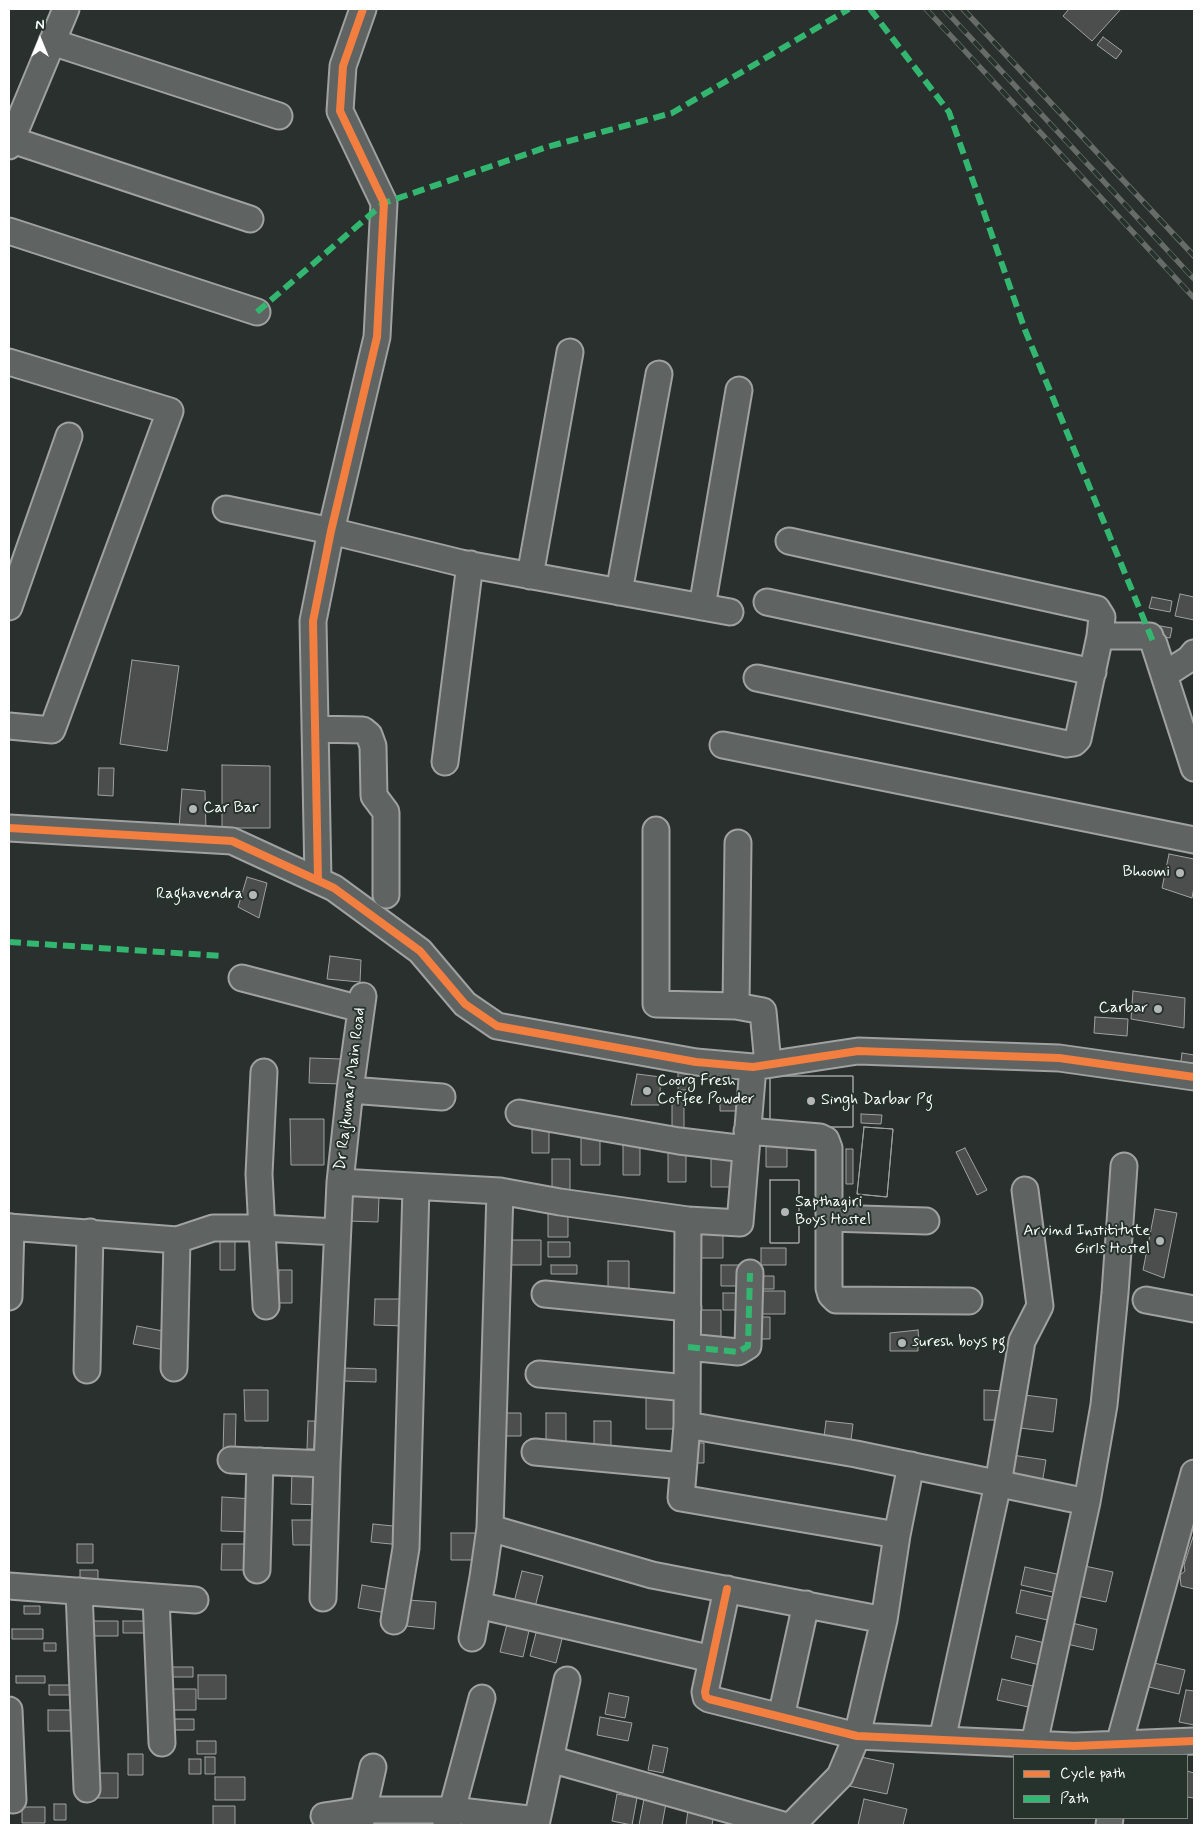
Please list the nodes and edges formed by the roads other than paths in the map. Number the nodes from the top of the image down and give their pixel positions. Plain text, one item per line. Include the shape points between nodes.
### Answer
1 (66, 9) edge
2 (362, 9) edge
3 (52, 42) junction
4 (279, 116) dead end
5 (10, 142) edge
6 (250, 219) dead end
7 (9, 231) edge
8 (257, 312) dead end
9 (570, 352) dead end
10 (9, 362) edge
11 (659, 374) dead end
12 (739, 390) dead end
13 (69, 436) dead end
14 (226, 509) dead end
15 (331, 531) junction
16 (790, 541) dead end
17 (470, 564) junction
18 (530, 576) junction
19 (619, 592) junction
20 (767, 602) dead end
21 (9, 607) edge
22 (702, 607) junction
23 (730, 612) dead end
24 (1100, 636) junction
25 (1194, 654) edge
26 (1093, 672) junction
27 (1164, 675) junction
28 (757, 678) dead end
29 (9, 726) edge
30 (315, 729) junction
31 (723, 745) dead end
32 (445, 762) dead end
33 (1194, 768) edge
34 (9, 828) edge
35 (656, 830) dead end
36 (1194, 840) edge
37 (738, 843) dead end
38 (318, 880) junction
39 (386, 895) dead end
40 (242, 978) dead end
41 (736, 1006) junction
42 (760, 1066) junction
43 (264, 1072) dead end
44 (1194, 1077) edge
45 (350, 1090) junction
46 (442, 1097) dead end
47 (519, 1113) dead end
48 (746, 1140) junction
49 (1124, 1166) dead end
50 (340, 1182) junction
51 (416, 1187) junction
52 (1025, 1190) dead end
53 (500, 1191) junction
54 (830, 1218) junction
55 (688, 1220) junction
56 (926, 1222) dead end
57 (10, 1227) edge
58 (262, 1228) junction
59 (90, 1232) junction
60 (338, 1232) junction
61 (177, 1240) junction
62 (750, 1273) dead end
63 (545, 1294) dead end
64 (9, 1297) edge
65 (1146, 1300) dead end
66 (969, 1301) dead end
67 (266, 1306) dead end
68 (688, 1308) junction
69 (1194, 1309) edge
70 (688, 1347) junction
71 (174, 1368) dead end
72 (87, 1370) dead end
73 (539, 1374) dead end
74 (687, 1388) junction
75 (687, 1425) junction
76 (535, 1452) dead end
77 (231, 1460) dead end
78 (260, 1461) junction
79 (327, 1464) junction
80 (683, 1466) junction
81 (910, 1466) junction
82 (1194, 1473) edge
83 (998, 1484) junction
84 (1087, 1502) junction
85 (490, 1528) junction
86 (897, 1535) junction
87 (258, 1570) dead end
88 (9, 1586) edge
89 (727, 1589) junction
90 (79, 1591) junction
91 (156, 1597) junction
92 (323, 1598) dead end
93 (195, 1600) dead end
94 (806, 1604) junction
95 (478, 1605) junction
96 (884, 1620) junction
97 (394, 1621) dead end
98 (472, 1638) dead end
99 (712, 1659) junction
100 (567, 1680) dead end
101 (482, 1698) dead end
102 (9, 1710) edge
103 (781, 1717) junction
104 (857, 1736) junction
105 (942, 1740) junction
106 (1194, 1741) edge
107 (162, 1743) dead end
108 (1034, 1744) junction
109 (1118, 1750) edge
110 (550, 1759) junction
111 (373, 1767) dead end
112 (87, 1789) dead end
113 (13, 1800) dead end
114 (324, 1816) dead end
115 (362, 1817) edge
116 (449, 1817) edge
117 (536, 1823) edge
118 (783, 1825) edge
119 (792, 1825) edge

1 - 3 street
2 - 15 street via 343,66 340,111 384,203 377,337
3 - 4 street
3 - 5 street
5 - 6 street
7 - 8 street
9 - 18 street
10 - 29 street via 170,411 52,730
11 - 19 street
12 - 22 street
13 - 21 street
14 - 15 street
15 - 17 street
15 - 30 street via 313,621
16 - 24 street via 1098,609 1102,617
17 - 18 street
17 - 32 street
18 - 19 street
19 - 22 street
20 - 26 street
22 - 23 street
24 - 26 street
24 - 27 street via 1152,640
25 - 27 street
26 - 28 street via 1078,739 1074,744
27 - 33 street
30 - 38 street
30 - 39 street via 363,730 369,736 373,746 374,796 386,812
31 - 36 street
34 - 38 street via 232,841
35 - 41 street via 656,1004
37 - 41 street
38 - 42 street via 334,888 420,951 465,1004 498,1026 696,1062
40 - 45 street, Dr Rajkumar Main Road via 362,1002
41 - 42 street via 763,1011
42 - 44 street via 858,1051 1058,1058
42 - 48 street
43 - 58 street via 259,1174
45 - 46 street
45 - 50 street, Dr Rajkumar Main Road
47 - 48 street via 679,1141
48 - 54 street via 820,1137 826,1140 830,1148
48 - 55 street via 740,1223
49 - 84 street via 1104,1405
50 - 51 street
50 - 60 street, Dr Rajkumar Main Road
51 - 53 street
51 - 97 street via 406,1548
52 - 83 street via 1040,1306 1022,1341
53 - 55 street
53 - 85 street
54 - 56 street
54 - 66 street via 830,1288 836,1300
55 - 68 street
57 - 59 street
57 - 64 street
58 - 60 street
58 - 61 street via 213,1228
58 - 67 street
59 - 61 street
59 - 72 street
60 - 79 street, Dr Rajkumar Main Road
61 - 71 street
62 - 70 street via 748,1346 738,1352
63 - 68 street
65 - 69 street
68 - 70 street
70 - 74 street
73 - 74 street
74 - 75 street
75 - 80 street
75 - 81 street
76 - 80 street
77 - 78 street
78 - 79 street
78 - 87 street
79 - 92 street, Dr Rajkumar Main Road
80 - 86 street via 681,1498
81 - 83 street
81 - 86 street
82 - 109 street
83 - 84 street
83 - 105 street
84 - 108 street
85 - 89 street via 652,1575
85 - 95 street
86 - 96 street
88 - 90 street
89 - 94 street
89 - 99 street
90 - 91 street
90 - 112 street
91 - 93 street
91 - 107 street
94 - 96 street
94 - 103 street
95 - 98 street
95 - 99 street
96 - 104 street
99 - 103 street via 704,1692 706,1697
100 - 110 street
101 - 116 street
102 - 113 street
103 - 104 street
104 - 105 street
104 - 119 street via 840,1776
105 - 108 street
106 - 109 street
108 - 109 street
110 - 117 street
110 - 118 street
111 - 115 street
114 - 115 street
115 - 116 street
116 - 117 street

